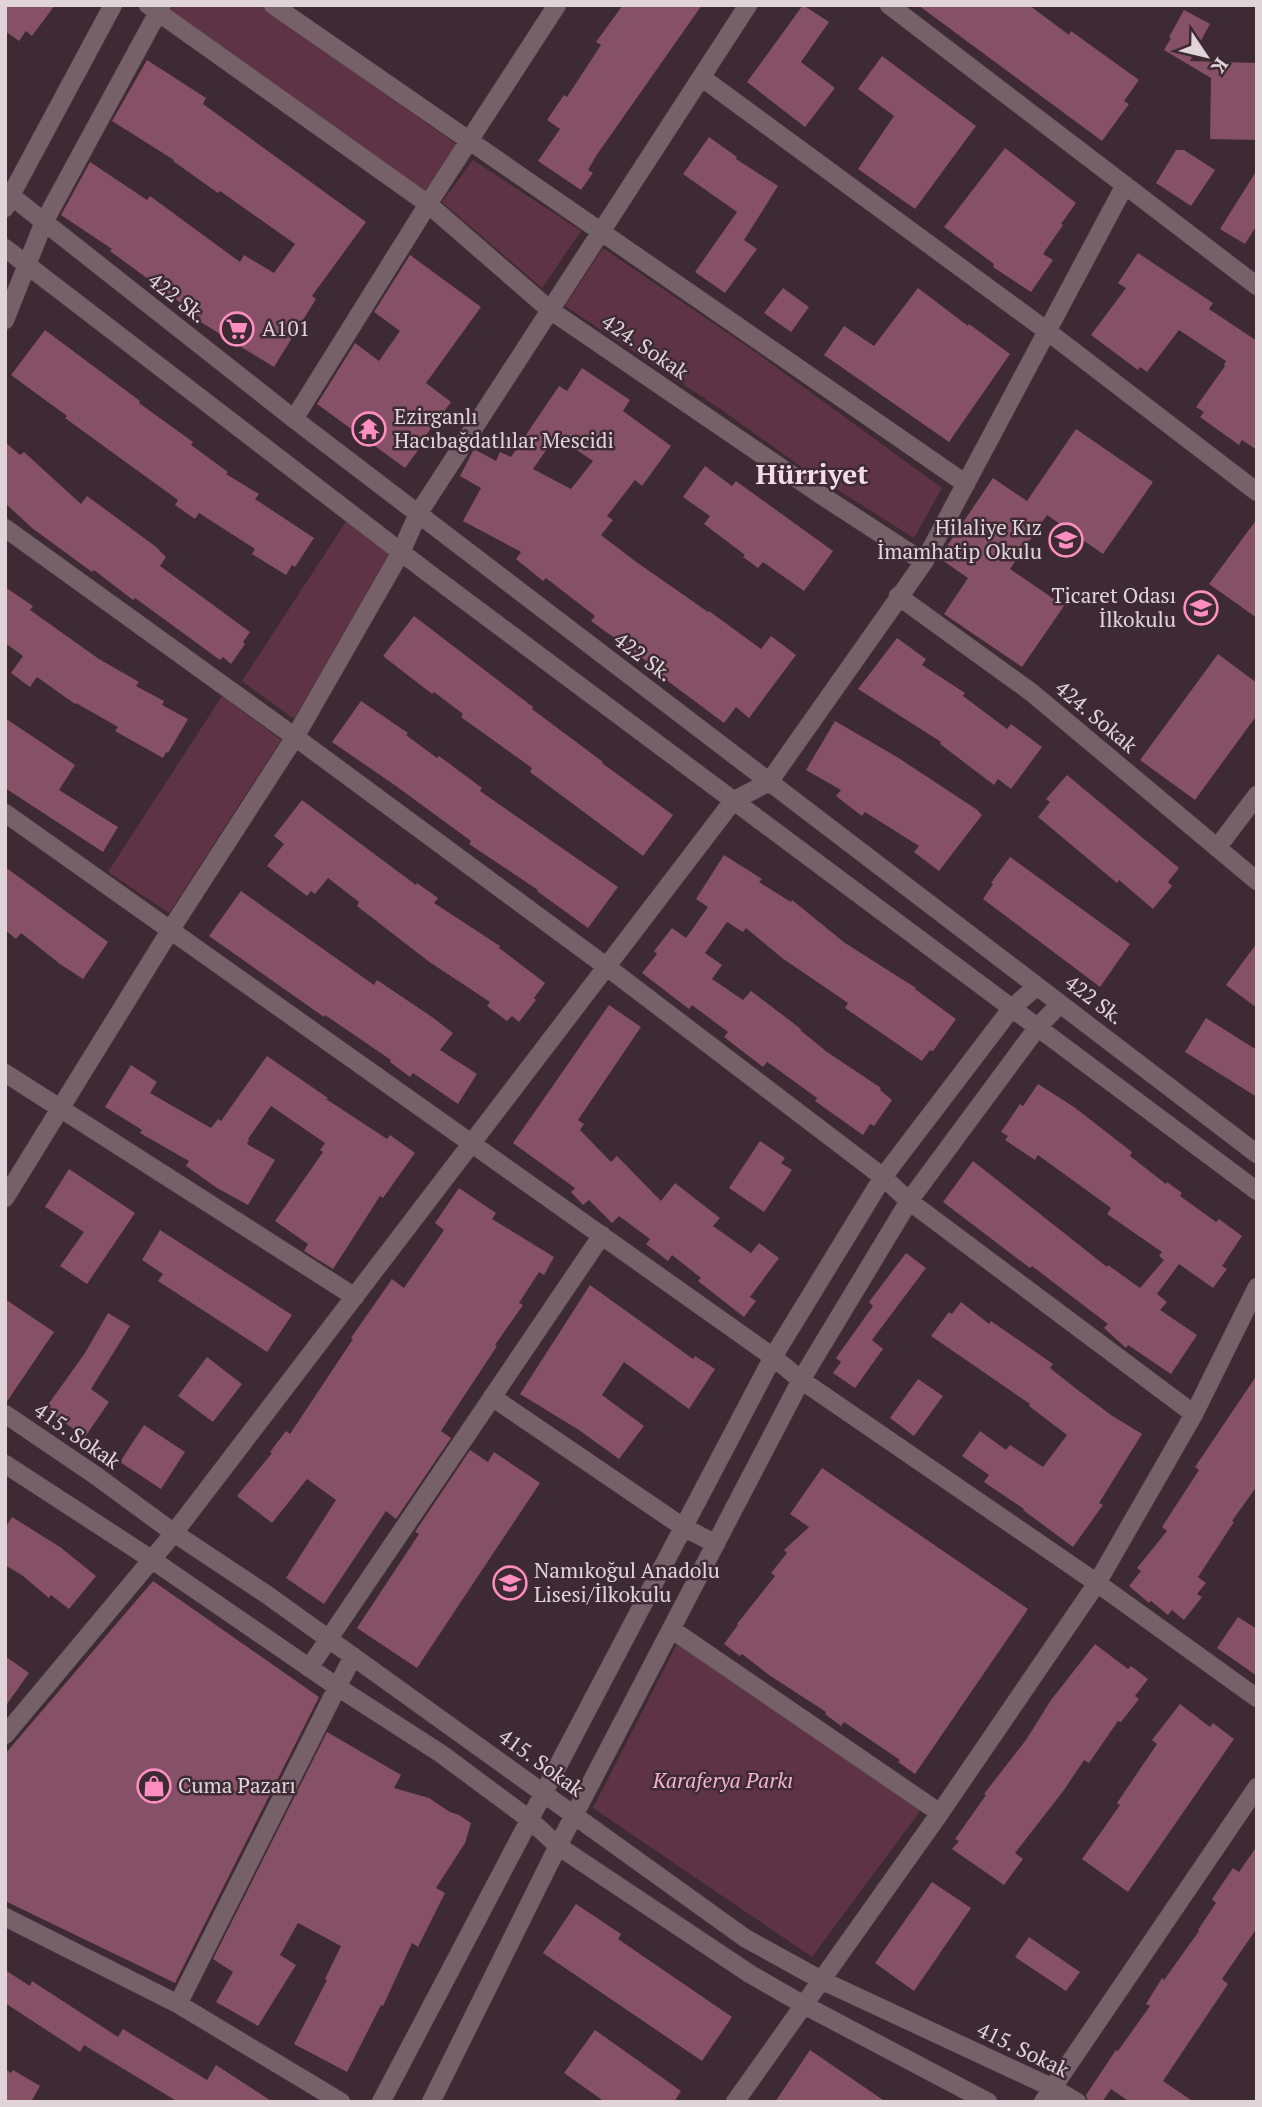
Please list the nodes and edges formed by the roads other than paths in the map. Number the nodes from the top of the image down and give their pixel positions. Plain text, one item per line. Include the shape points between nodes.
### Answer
1 (113, 5) edge
2 (273, 5) edge
3 (557, 5) edge
4 (748, 5) edge
5 (889, 5) edge
6 (156, 8) edge
7 (701, 77) junction
8 (469, 142) junction
9 (1125, 185) junction
10 (7, 198) edge
11 (428, 204) junction
12 (44, 222) junction
13 (601, 232) junction
14 (5, 248) edge
15 (27, 267) junction
16 (1257, 286) edge
17 (550, 310) junction
18 (5, 320) edge
19 (1047, 331) junction
20 (294, 419) junction
21 (966, 484) junction
22 (1257, 492) edge
23 (418, 514) junction
24 (5, 528) edge
25 (401, 552) junction
26 (923, 562) junction
27 (898, 596) junction
28 (295, 737) junction
29 (769, 782) junction
30 (1257, 795) edge
31 (733, 801) junction
32 (5, 813) edge
33 (1217, 848) junction
34 (1257, 881) edge
35 (171, 929) junction
36 (607, 967) junction
37 (1037, 986) junction
38 (1060, 1004) junction
39 (1011, 1009) junction
40 (1037, 1028) junction
41 (5, 1073) edge
42 (60, 1110) junction
43 (473, 1143) junction
44 (1257, 1154) edge
45 (883, 1177) junction
46 (1257, 1191) edge
47 (5, 1198) edge
48 (909, 1201) junction
49 (602, 1235) junction
50 (1257, 1287) edge
51 (355, 1297) junction
52 (773, 1357) junction
53 (801, 1380) junction
54 (492, 1397) junction
55 (5, 1414) edge
56 (1194, 1415) junction
57 (5, 1464) edge
58 (683, 1527) junction
59 (174, 1533) junction
60 (716, 1544) junction
61 (151, 1559) junction
62 (1097, 1583) junction
63 (671, 1629) junction
64 (328, 1639) junction
65 (353, 1656) junction
66 (309, 1668) junction
67 (337, 1686) junction
68 (1257, 1699) edge
69 (6, 1732) edge
70 (1257, 1787) edge
71 (545, 1793) junction
72 (940, 1813) junction
73 (574, 1815) junction
74 (529, 1819) junction
75 (558, 1846) junction
76 (5, 1917) edge
77 (821, 1980) junction
78 (178, 2004) junction
79 (804, 2005) junction
80 (1048, 2095) edge
81 (341, 2102) edge
82 (381, 2102) edge
83 (431, 2102) edge
84 (735, 2102) edge
85 (988, 2102) edge
86 (1077, 2102) edge

1 - 10 street
2 - 8 street
3 - 8 street
4 - 7 street
5 - 9 street
6 - 11 street, 424. Sokak
6 - 12 street
7 - 13 street
7 - 19 street
8 - 11 street
8 - 13 street
9 - 16 street
9 - 19 street
10 - 12 street, 422 Sk.
11 - 17 street, 424. Sokak
11 - 20 street
12 - 15 street
12 - 20 street, 422 Sk.
13 - 17 street
13 - 21 street
14 - 15 street
15 - 18 street
15 - 25 street
17 - 23 street
17 - 26 street, 424. Sokak
19 - 21 street
19 - 22 street
20 - 23 street, 422 Sk.
21 - 26 street
23 - 25 street
23 - 29 street, 422 Sk.
24 - 28 street
25 - 28 street
25 - 31 street
26 - 27 street
27 - 29 street
27 - 33 street, 424. Sokak via 1031,692
28 - 35 street
28 - 36 street
29 - 31 street
29 - 37 street, 422 Sk.
30 - 33 street
31 - 36 street
31 - 39 street
32 - 35 street
33 - 34 street, 424. Sokak
35 - 42 street
35 - 43 street
36 - 43 street
36 - 45 street
37 - 38 street, 422 Sk.
37 - 39 street
38 - 40 street
38 - 44 street, 422 Sk.
39 - 40 street
39 - 45 street
40 - 46 street
40 - 48 street
41 - 42 street
42 - 47 street
42 - 51 street
43 - 49 street
43 - 51 street
45 - 48 street
45 - 52 street
48 - 53 street
48 - 56 street
49 - 52 street
49 - 54 street
50 - 56 street
51 - 59 street
52 - 53 street
52 - 58 street
53 - 60 street
53 - 62 street
54 - 58 street
54 - 64 street
55 - 59 street, 415. Sokak
56 - 62 street
57 - 61 street
58 - 60 street
58 - 71 street
59 - 61 street
59 - 64 street, 415. Sokak
60 - 63 street
61 - 66 street
61 - 69 street
62 - 68 street
62 - 72 street
63 - 72 street
63 - 73 street
64 - 65 street, 415. Sokak
64 - 66 street
65 - 67 street
65 - 71 street, 415. Sokak
66 - 67 street
67 - 74 street via 440,1753
67 - 78 street
70 - 80 street
71 - 73 street, 415. Sokak
71 - 74 street
72 - 77 street
73 - 75 street
73 - 77 street, 415. Sokak via 745,1938
74 - 75 street
74 - 82 street
75 - 79 street
75 - 83 street
76 - 78 street
77 - 79 street
77 - 80 street, 415. Sokak
78 - 81 street
79 - 84 street
79 - 85 street
80 - 86 street, 415. Sokak

